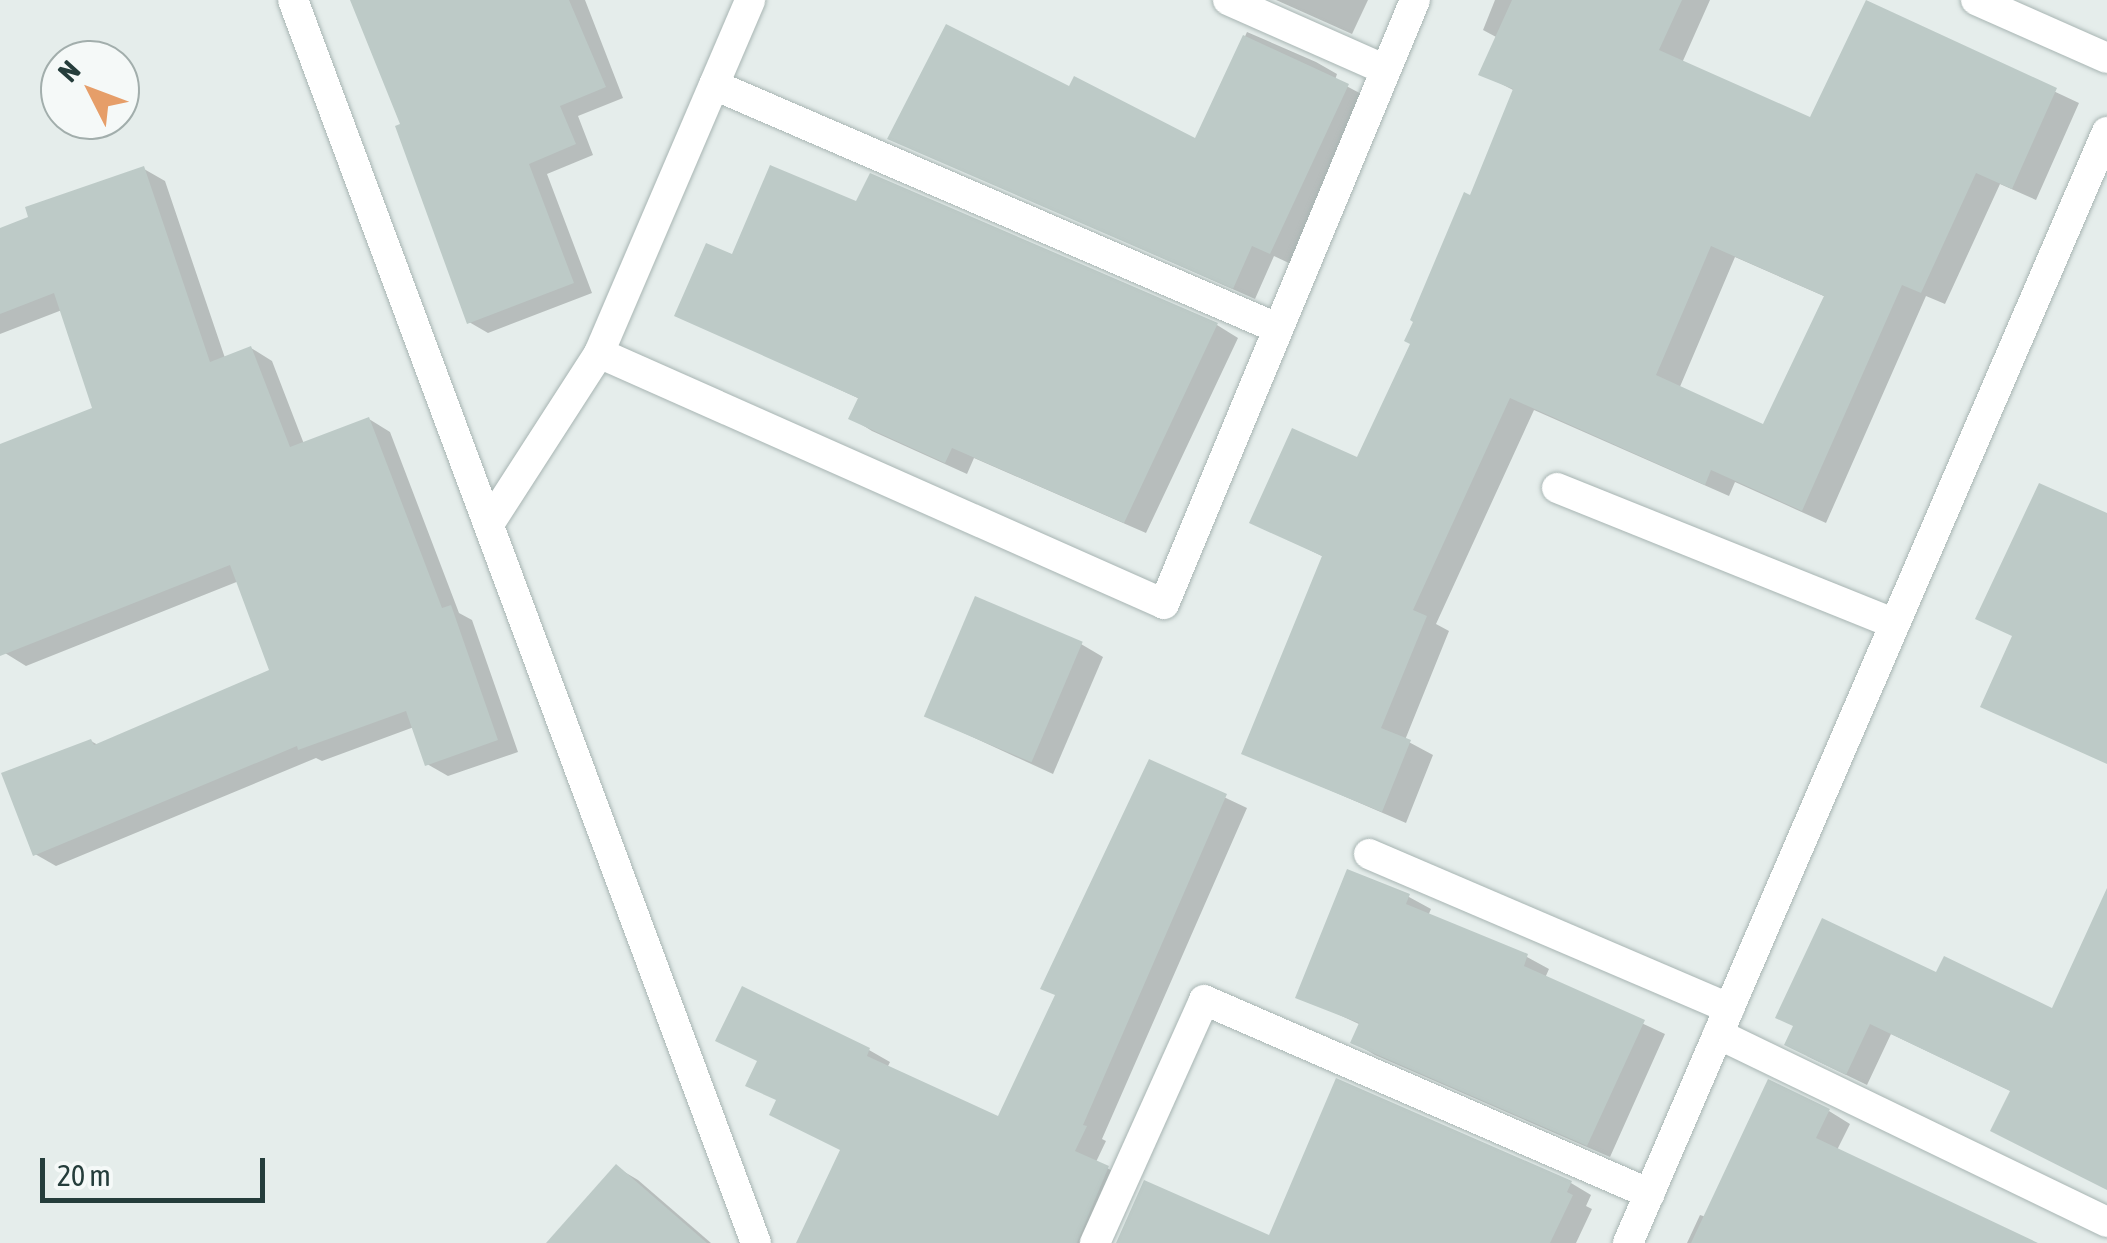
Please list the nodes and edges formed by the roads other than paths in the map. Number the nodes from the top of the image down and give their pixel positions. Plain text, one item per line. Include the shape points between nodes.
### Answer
1 (293, 0) edge
2 (750, 0) edge
3 (1228, 0) edge
4 (1415, 0) edge
5 (1976, 0) edge
6 (2107, 58) edge
7 (1384, 69) junction
8 (714, 84) junction
9 (2107, 132) edge
10 (1277, 328) junction
11 (599, 353) junction
12 (1557, 488) dead end
13 (489, 524) junction
14 (1892, 624) junction
15 (1369, 854) dead end
16 (1724, 1021) junction
17 (1650, 1194) junction
18 (2107, 1222) edge
19 (756, 1243) edge
20 (1095, 1243) edge
21 (1628, 1243) edge

1 - 13 street
2 - 8 street
3 - 7 street
4 - 7 street
5 - 6 street
7 - 10 street
8 - 10 street
8 - 11 street
9 - 14 street
10 - 11 street via 1164,604
11 - 13 street
12 - 14 street
13 - 19 street
14 - 16 street
15 - 16 street
16 - 17 street
16 - 18 street
17 - 20 street via 1204,1000
17 - 21 street

